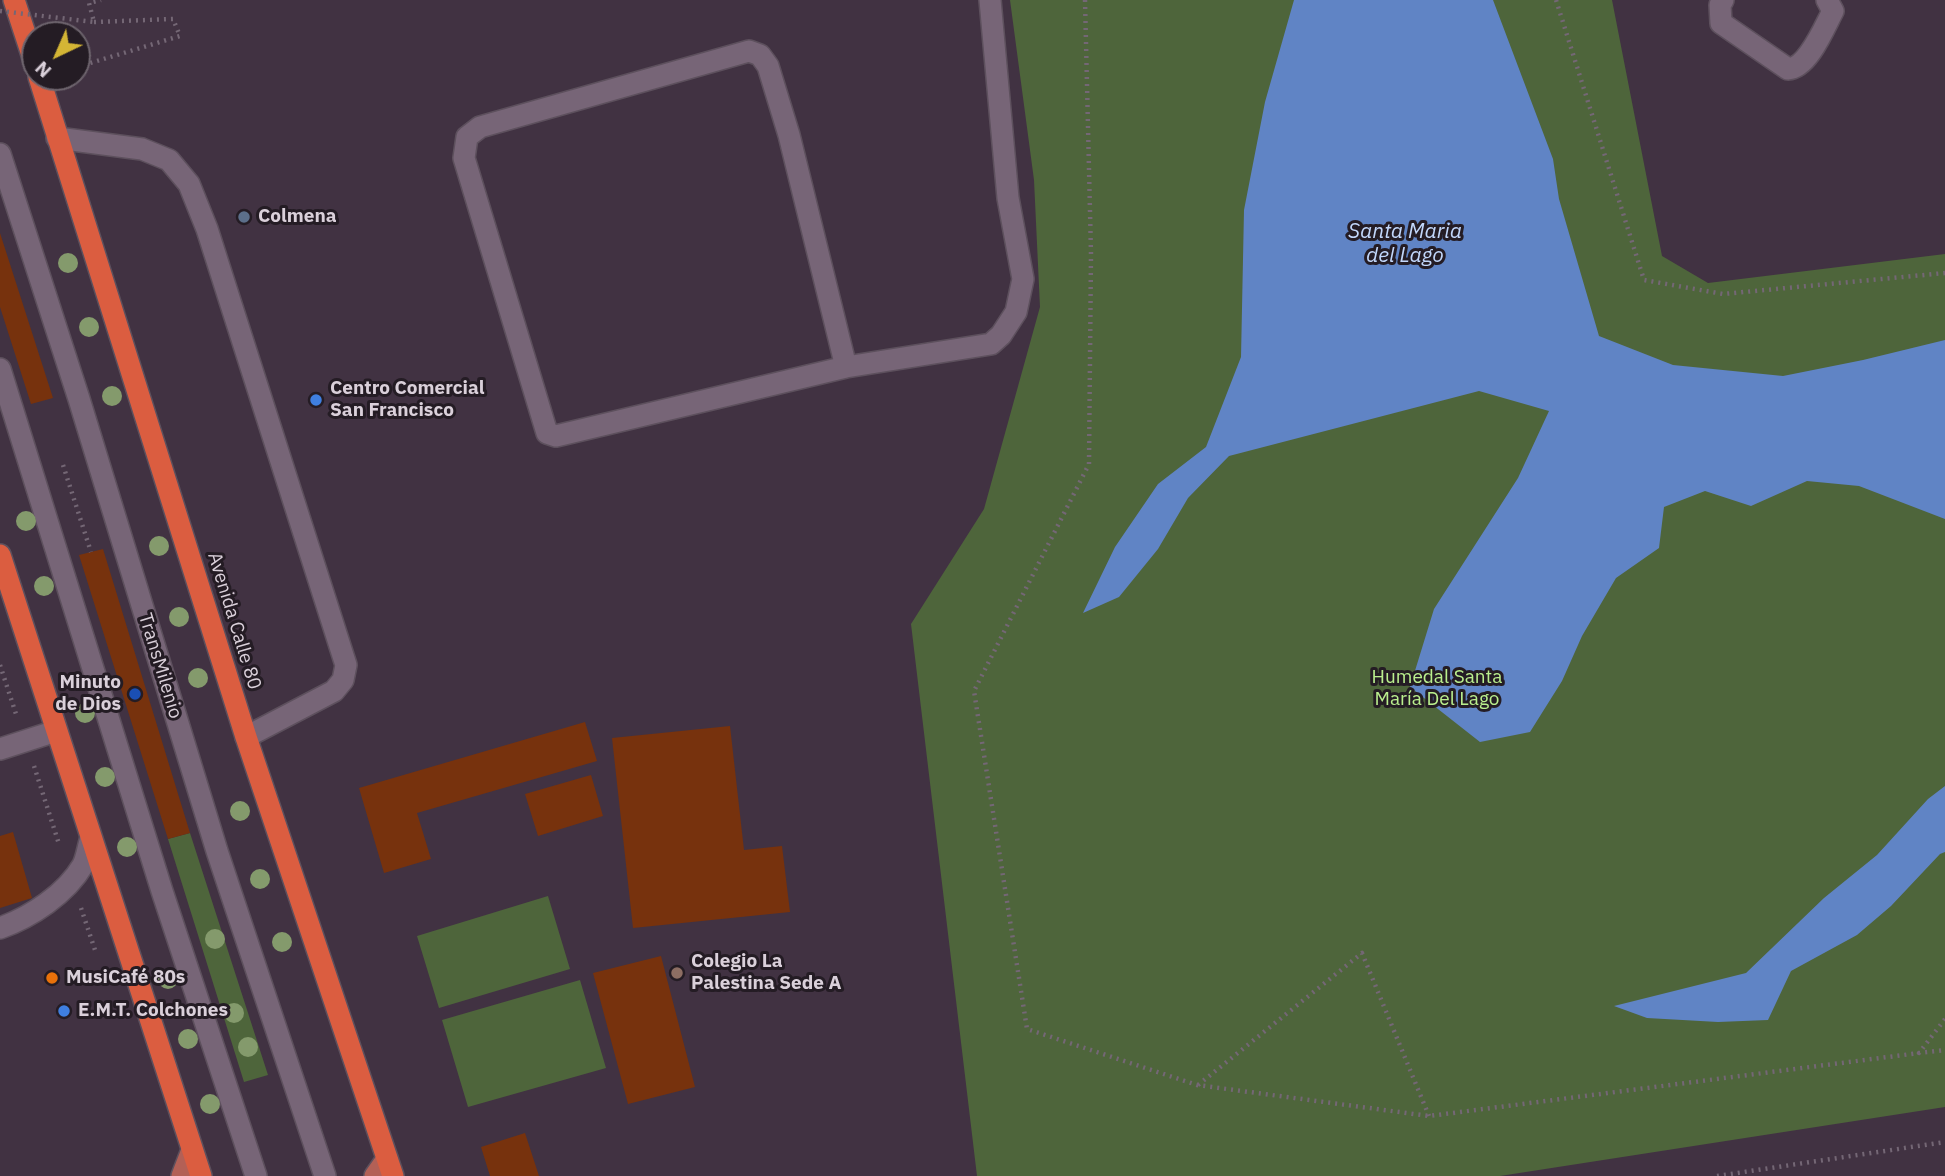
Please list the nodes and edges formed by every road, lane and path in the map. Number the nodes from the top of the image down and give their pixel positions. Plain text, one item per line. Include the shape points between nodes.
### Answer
1 (14, 0) edge
2 (101, 0) edge
3 (990, 0) edge
4 (1085, 0) edge
5 (1556, 0) edge
6 (1723, 0) edge
7 (1827, 0) edge
8 (0, 11) edge
9 (21, 21) edge
10 (94, 22) junction
11 (91, 63) edge
12 (43, 91) edge
13 (57, 138) junction
14 (0, 154) edge
15 (1945, 273) edge
16 (846, 368) junction
17 (0, 369) edge
18 (62, 464) dead end
19 (91, 552) dead end
20 (0, 555) edge
21 (0, 665) edge
22 (56, 731) junction
23 (246, 737) junction
24 (25, 741) junction
25 (0, 749) edge
26 (91, 838) junction
27 (72, 881) junction
28 (0, 928) edge
29 (98, 959) dead end
30 (1945, 1019) edge
31 (1945, 1050) edge
32 (1919, 1054) junction
33 (1197, 1085) junction
34 (1429, 1116) junction
35 (1945, 1142) edge
36 (192, 1150) junction
37 (385, 1170) edge
38 (182, 1176) edge
39 (201, 1176) edge
40 (256, 1176) edge
41 (325, 1176) edge
42 (1717, 1176) edge

1 - 9 highway
2 - 10 path, bridge via 89,3
3 - 16 street via 1008,198 1023,279 1016,312 991,344
4 - 33 path via 1091,254 1089,464 974,691 1027,1029
5 - 15 path via 1644,280 1723,294
6 - 7 street via 1721,23 1788,69 1796,69 1807,58 1833,11
8 - 10 path, bridge
10 - 11 path via 173,19 180,36
12 - 13 highway, Avenida Calle 80
13 - 23 highway, Avenida Calle 80
13 - 23 street via 142,149 169,160 189,184 346,665 343,680 334,691
14 - 41 street, TransMilenio via 217,851
16 - 16 street via 789,135 768,66 760,55 750,51 480,127 467,138 464,158 547,433 556,436
17 - 40 street
18 - 19 path
20 - 22 highway
21 - 24 path
22 - 24 street
22 - 26 highway
23 - 37 highway, Avenida Calle 80
24 - 25 street
24 - 27 path
26 - 27 street via 85,862
26 - 36 highway
27 - 28 street via 18,922
27 - 29 path
30 - 32 path
31 - 32 path
32 - 34 path
33 - 34 path
33 - 34 path via 1362,953
35 - 42 path
36 - 38 main road
36 - 39 highway

